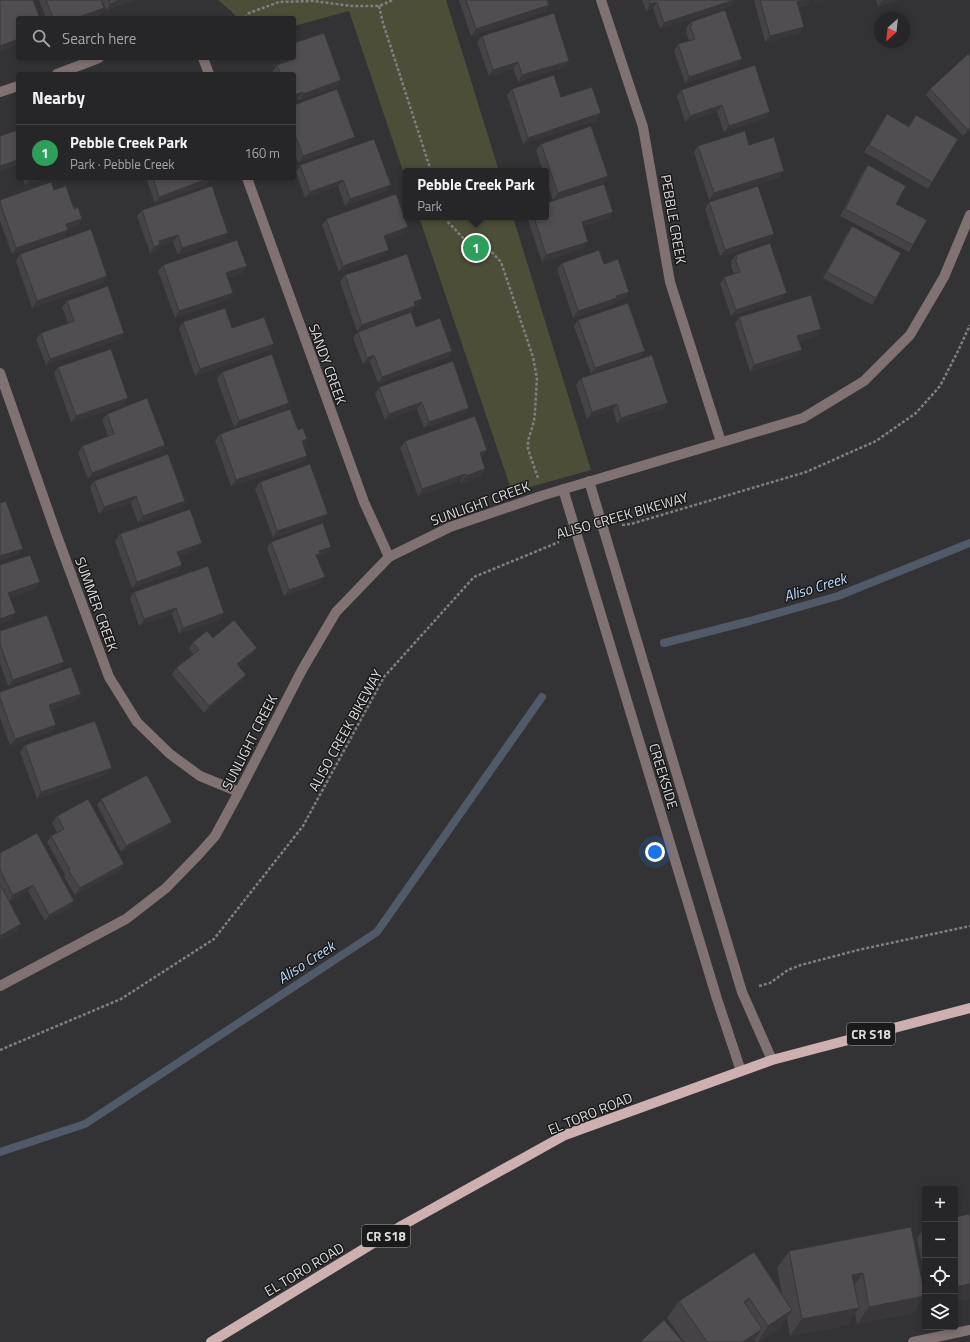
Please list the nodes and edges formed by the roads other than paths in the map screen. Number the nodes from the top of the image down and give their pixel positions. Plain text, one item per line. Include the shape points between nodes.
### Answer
1 (601, 0) edge
2 (94, 60) edge
3 (204, 60) edge
4 (62, 72) edge
5 (208, 72) edge
6 (16, 87) edge
7 (0, 92) edge
8 (248, 180) edge
9 (970, 215) edge
10 (0, 373) edge
11 (3, 393) edge
12 (722, 442) junction
13 (589, 481) junction
14 (563, 489) junction
15 (389, 558) junction
16 (239, 792) junction
17 (0, 986) edge
18 (970, 1008) edge
19 (772, 1060) junction
20 (740, 1070) junction
21 (970, 1330) edge
22 (920, 1341) edge
23 (211, 1342) edge

1 - 12 street, PEBBLE CREEK via 643,126 670,282
2 - 4 street
3 - 5 street
6 - 7 street
8 - 15 street, SANDY CREEK via 364,502
9 - 12 street, SUNLIGHT CREEK via 944,277 910,335 864,381 803,418
10 - 11 street, SUMMER CREEK
11 - 16 street, SUMMER CREEK via 109,677 137,722 170,754 200,776
12 - 13 street, SUNLIGHT CREEK
13 - 14 street, SUNLIGHT CREEK
13 - 19 street, CREEKSIDE via 742,992
14 - 15 street, SUNLIGHT CREEK via 450,527
14 - 20 street, CREEKSIDE
15 - 16 street, SUNLIGHT CREEK via 336,612 302,670
16 - 17 street, SUNLIGHT CREEK via 215,836 166,888 126,919
18 - 19 main road, EL TORO ROAD / CR S18
19 - 20 main road, EL TORO ROAD / CR S18
20 - 23 main road, EL TORO ROAD / CR S18 via 565,1135 403,1226
21 - 22 street

